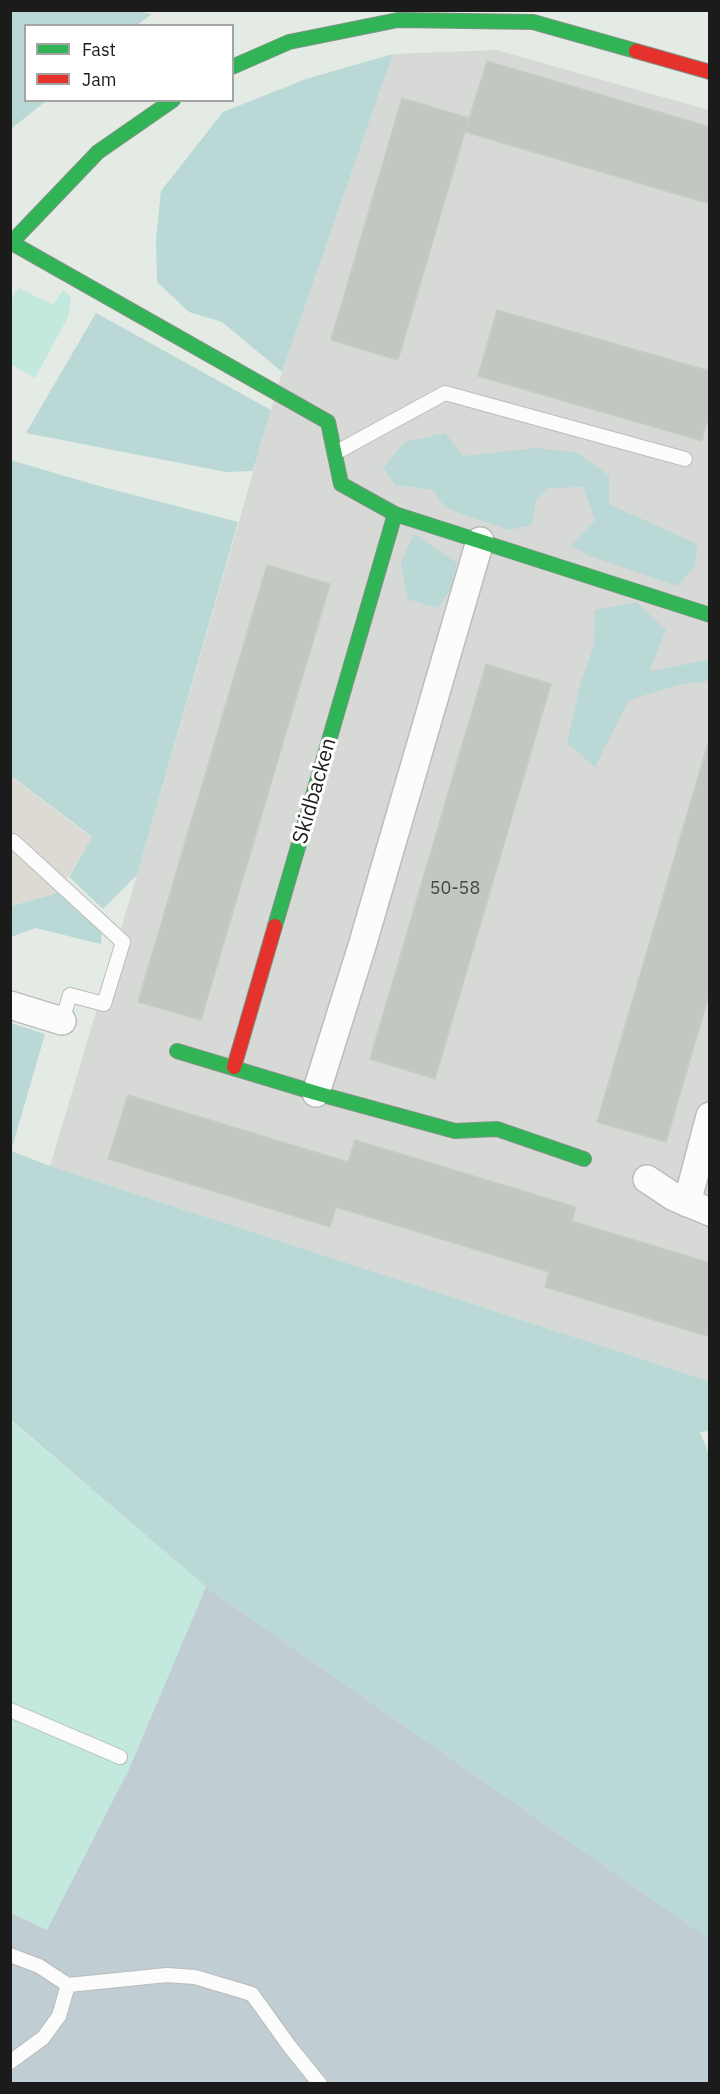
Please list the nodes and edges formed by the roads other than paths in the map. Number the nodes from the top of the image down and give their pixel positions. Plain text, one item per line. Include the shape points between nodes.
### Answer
1 (234, 67) edge
2 (710, 72) edge
3 (170, 102) edge
4 (11, 243) edge
5 (334, 453) junction
6 (685, 459) dead end
7 (395, 514) junction
8 (480, 542) junction
9 (710, 615) edge
10 (13, 841) dead end
11 (10, 1005) edge
12 (62, 1021) joint
13 (177, 1051) dead end
14 (234, 1067) junction
15 (316, 1093) junction
16 (710, 1116) edge
17 (584, 1159) dead end
18 (647, 1179) dead end
19 (698, 1207) edge
20 (10, 1710) edge
21 (120, 1757) dead end
22 (10, 1955) edge
23 (68, 1985) junction
24 (10, 2062) edge
25 (320, 2084) edge

1 - 2 street via 289,42 398,20 432,20 533,22
3 - 4 street via 98,152
4 - 5 street via 328,422
5 - 6 lane via 445,393
5 - 7 street via 341,484
7 - 8 street
7 - 14 street, Skidbacken
8 - 9 street
8 - 15 street
10 - 12 lane via 123,942 104,1004 70,995
11 - 12 street
13 - 14 street
14 - 15 street
15 - 17 street via 456,1131 497,1129
16 - 19 street
18 - 19 street
20 - 21 lane
22 - 23 lane via 39,1966
23 - 24 lane via 59,2016 44,2038
23 - 25 lane via 167,1975 195,1977 252,1994

